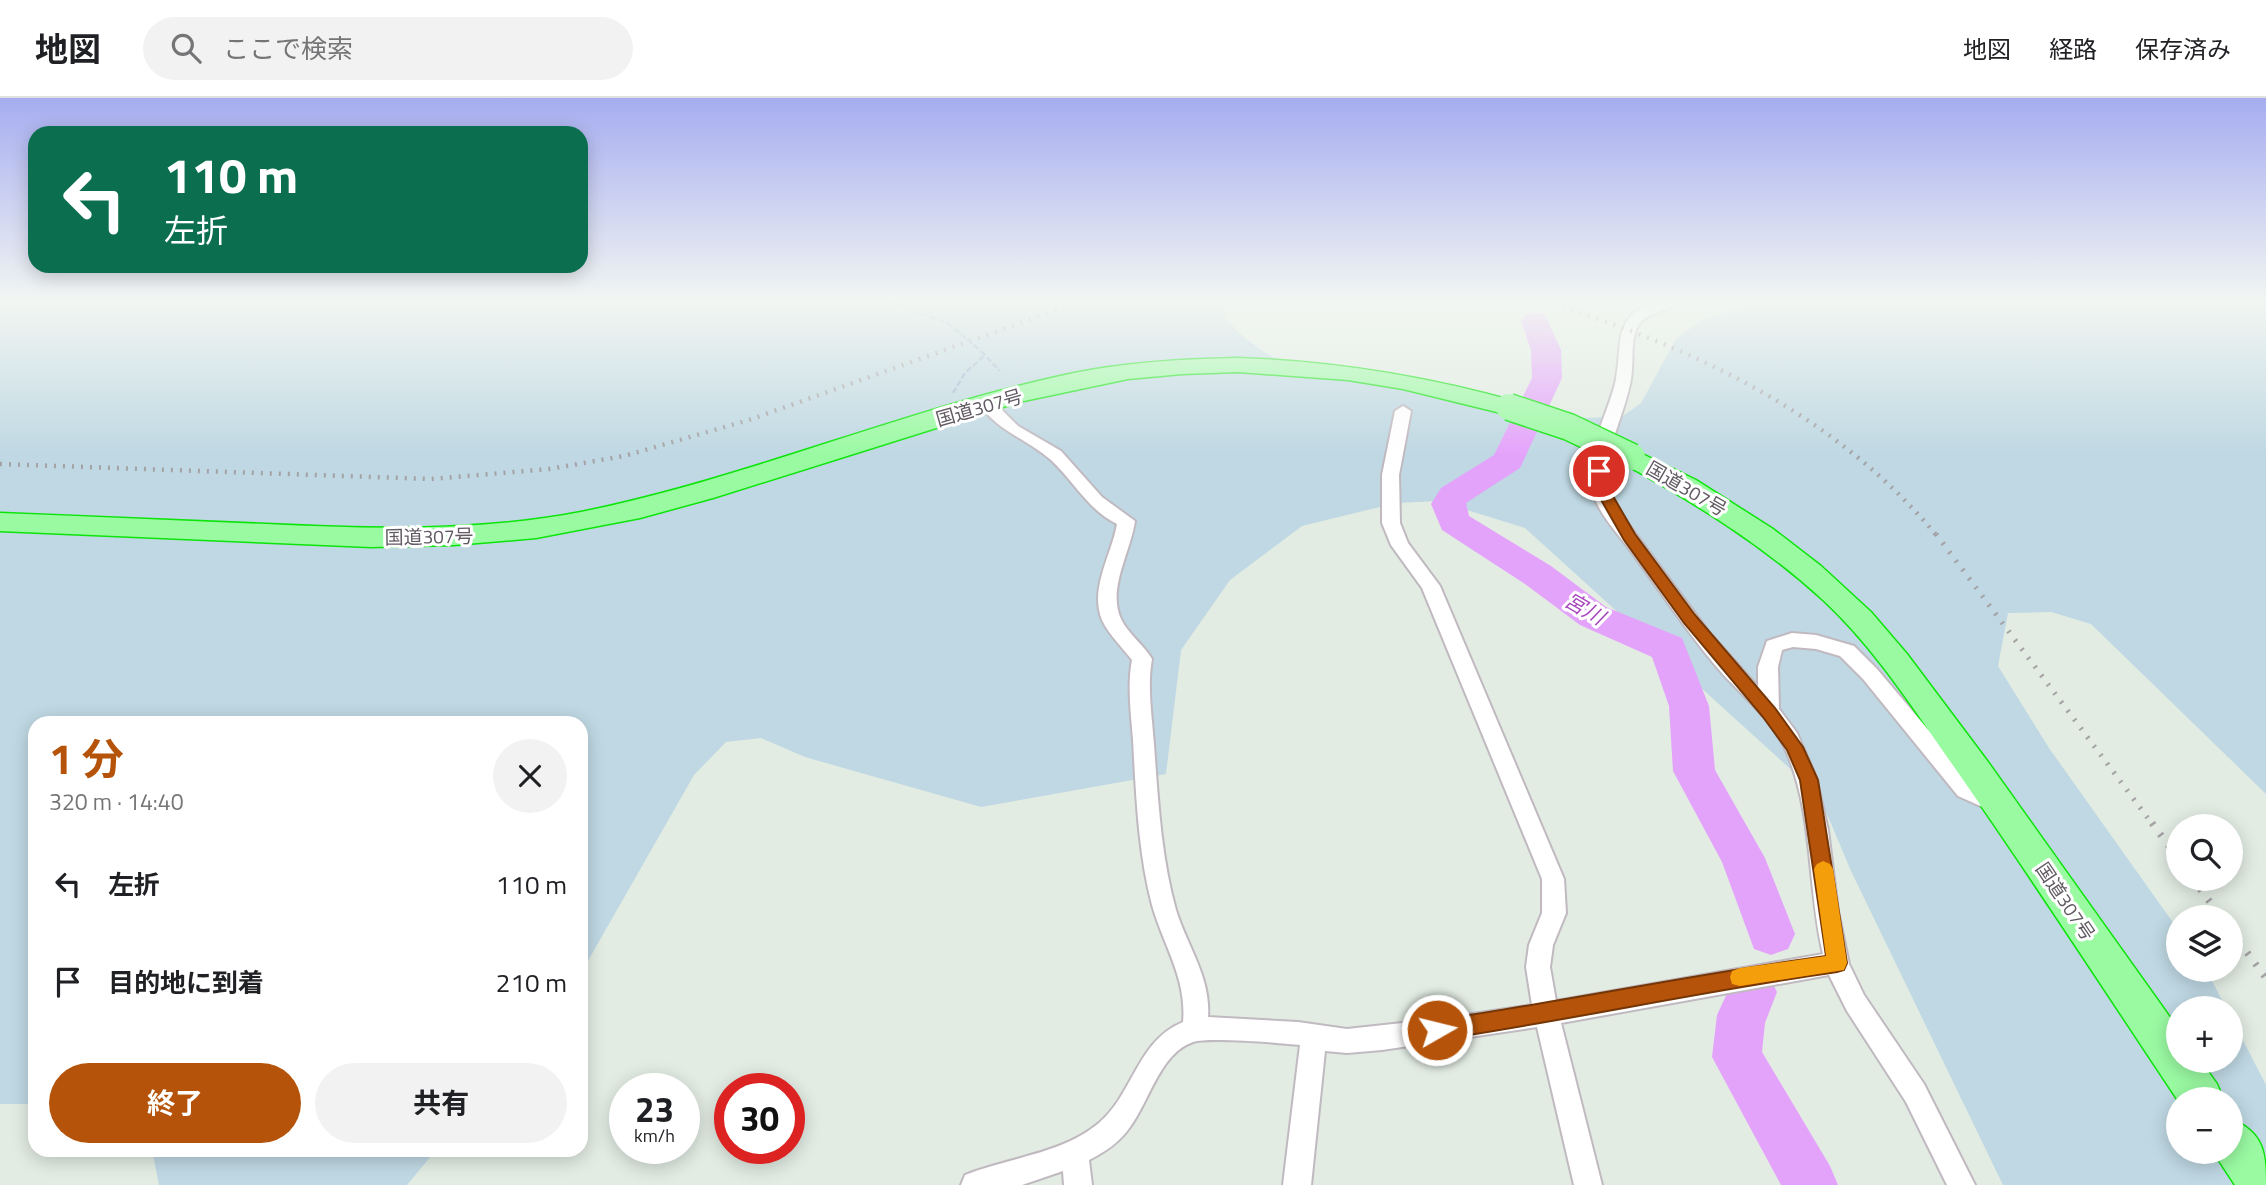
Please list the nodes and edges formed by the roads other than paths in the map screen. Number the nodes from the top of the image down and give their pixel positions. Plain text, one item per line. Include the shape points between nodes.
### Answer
1 (1625, 353) edge
2 (987, 404) junction
3 (1403, 411) dead end
4 (0, 522) edge
5 (1769, 713) junction
6 (2005, 809) junction
7 (1837, 963) junction
8 (1546, 1014) junction
9 (1195, 1029) junction
10 (1314, 1038) junction
11 (2194, 1087) edge
12 (1074, 1151) junction
13 (2243, 1158) edge
14 (975, 1185) edge
15 (1078, 1185) edge
16 (1297, 1185) edge
17 (1588, 1185) edge
18 (1961, 1185) edge
19 (2262, 1185) edge

1 - 5 street via 1623,383 1606,433 1599,484 1629,537 1689,619
2 - 4 highway, 国道307号 via 720,487 634,510 526,530 383,537
2 - 6 highway, 国道307号, bridge via 1094,377 1159,369 1295,368 1361,374 1447,390 1569,427 1703,496 1758,532 1835,594 1892,656
2 - 9 street via 1007,427 1053,453 1087,492 1116,518 1126,521 1107,606 1115,625 1142,659 1139,676 1148,808 1162,899 1196,987
3 - 8 street via 1389,494 1391,523 1405,553 1431,586 1555,888 1554,913 1538,967
5 - 6 street via 1768,667 1773,646 1792,640 1847,651 1966,790
5 - 7 street via 1794,747 1809,780
6 - 11 highway, 国道307号
7 - 8 street
7 - 18 street via 1848,992 1924,1109
8 - 10 street via 1383,1038
8 - 17 street
9 - 10 street via 1292,1032
9 - 12 street via 1164,1048 1111,1130
10 - 16 street
12 - 14 street
12 - 15 street
13 - 19 highway

